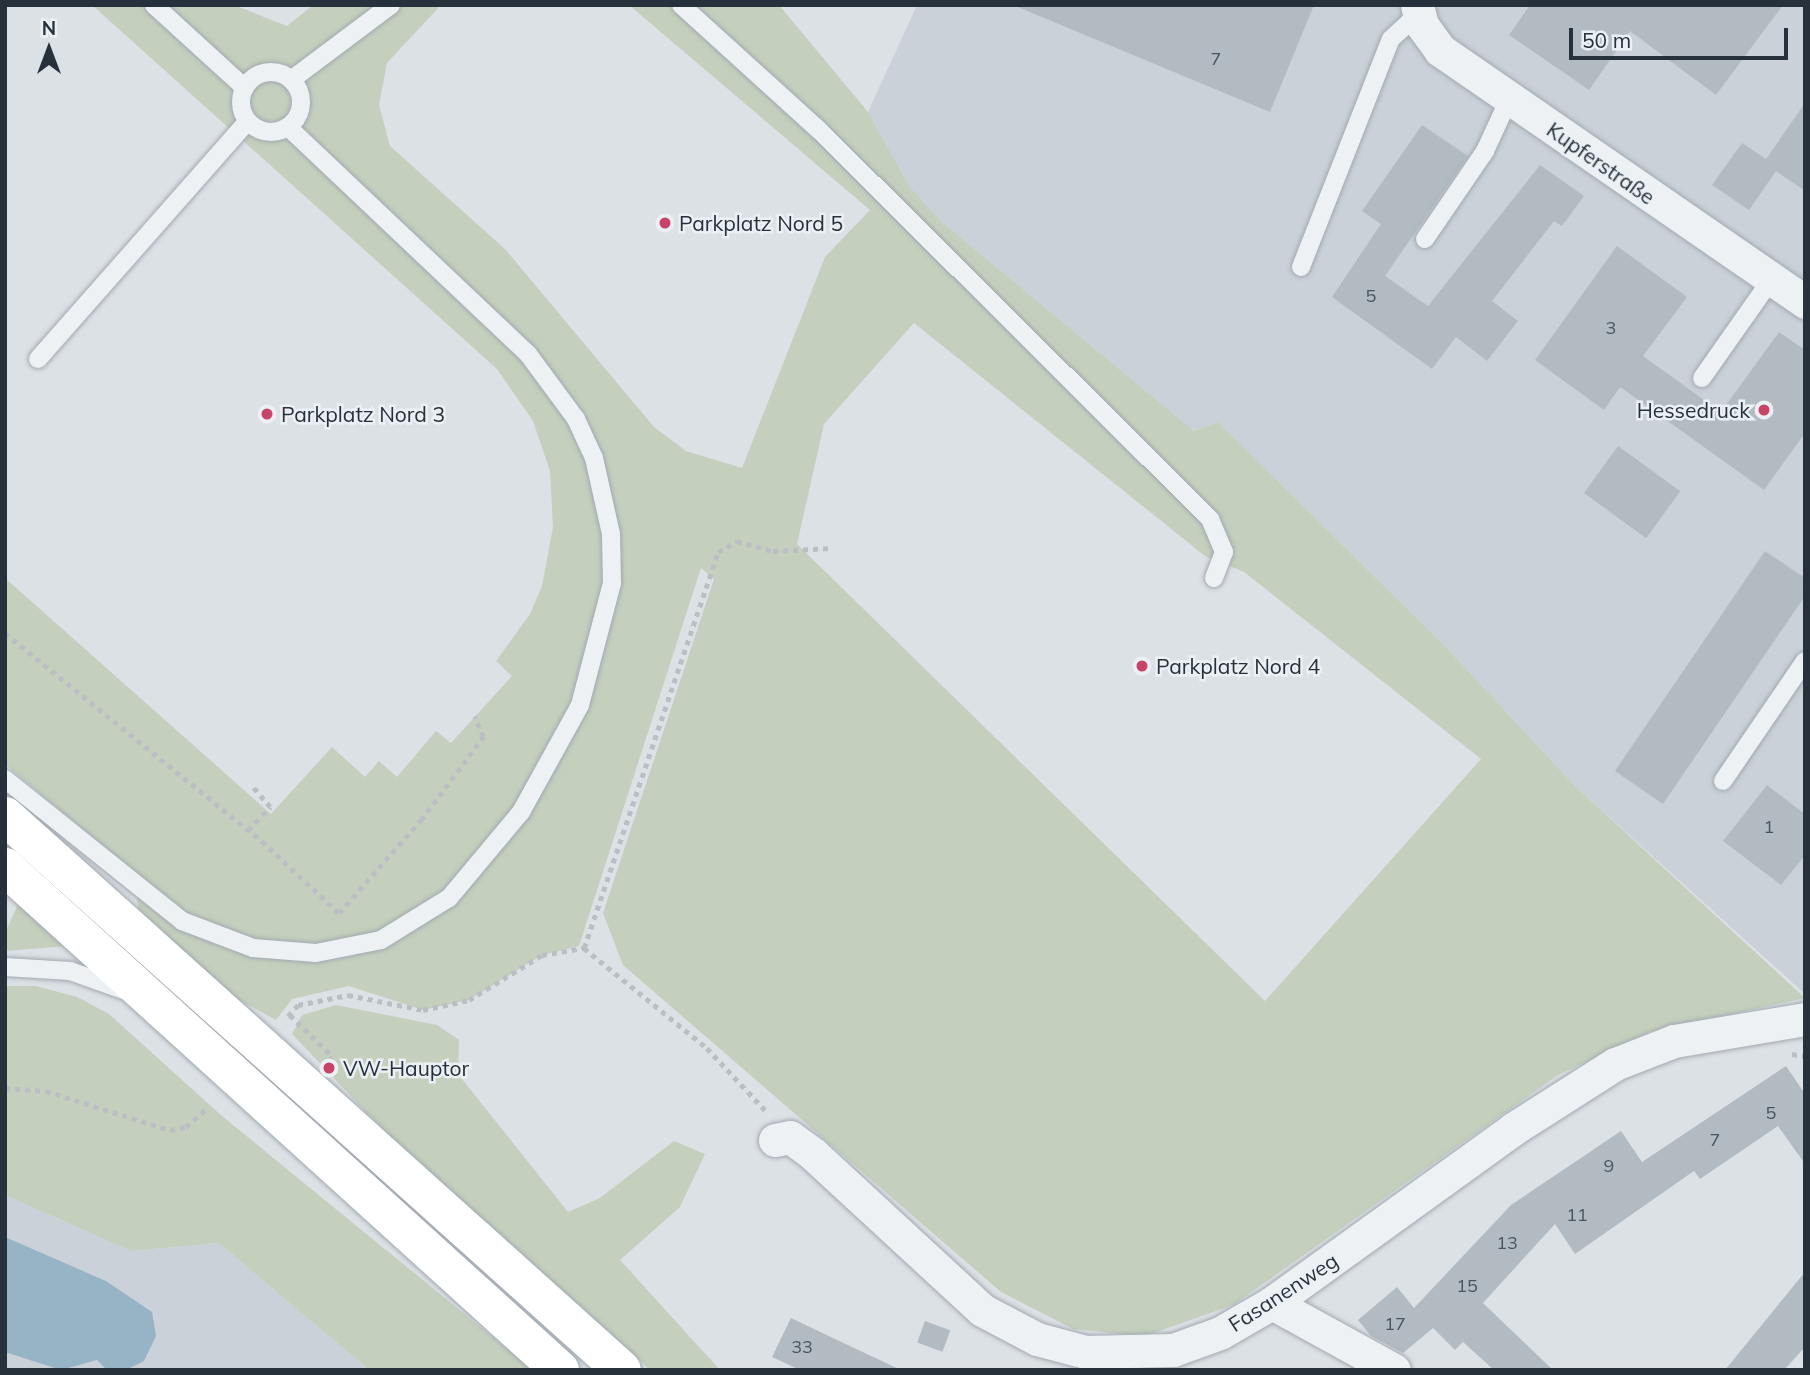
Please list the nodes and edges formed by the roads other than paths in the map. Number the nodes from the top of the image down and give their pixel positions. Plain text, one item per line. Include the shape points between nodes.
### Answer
1 (154, 5) edge
2 (391, 5) edge
3 (681, 5) edge
4 (1418, 9) edge
5 (290, 80) junction
6 (245, 88) junction
7 (1508, 99) junction
8 (248, 121) junction
9 (288, 127) junction
10 (1424, 239) dead end
11 (1301, 267) dead end
12 (1771, 280) junction
13 (1805, 302) edge
14 (38, 359) dead end
15 (1702, 378) dead end
16 (1214, 578) dead end
17 (1805, 661) edge
18 (5, 779) edge
19 (1723, 781) dead end
20 (5, 816) edge
21 (6, 863) edge
22 (74, 878) junction
23 (5, 967) edge
24 (160, 1009) junction
25 (1805, 1018) edge
26 (783, 1139) road end
27 (1272, 1303) junction
28 (560, 1370) edge
29 (622, 1370) edge
30 (1394, 1370) edge

1 - 6 lane
2 - 5 lane
3 - 16 lane via 819,130 1210,519 1224,552
4 - 7 street, Kupferstraße via 1440,50
4 - 11 lane via 1391,40
5 - 6 lane via 267,73
5 - 9 lane via 300,109
6 - 8 lane via 241,107
7 - 10 lane via 1485,151
7 - 12 street, Kupferstraße
8 - 9 lane via 264,131
8 - 14 lane
9 - 18 lane via 528,354 576,419 594,458 611,534 612,583 580,705 522,813 449,898 381,940 316,953 253,948 181,921
12 - 13 street, Kupferstraße
12 - 15 lane
17 - 19 lane
20 - 22 main road
21 - 22 lane via 53,866
21 - 24 main road
22 - 29 main road
23 - 24 lane via 70,971
24 - 28 main road
25 - 27 street, Fasanenweg via 1674,1041 1615,1064 1523,1122
26 - 27 street, Fasanenweg via 982,1310 1037,1339 1086,1352 1173,1350 1220,1333
27 - 30 street

